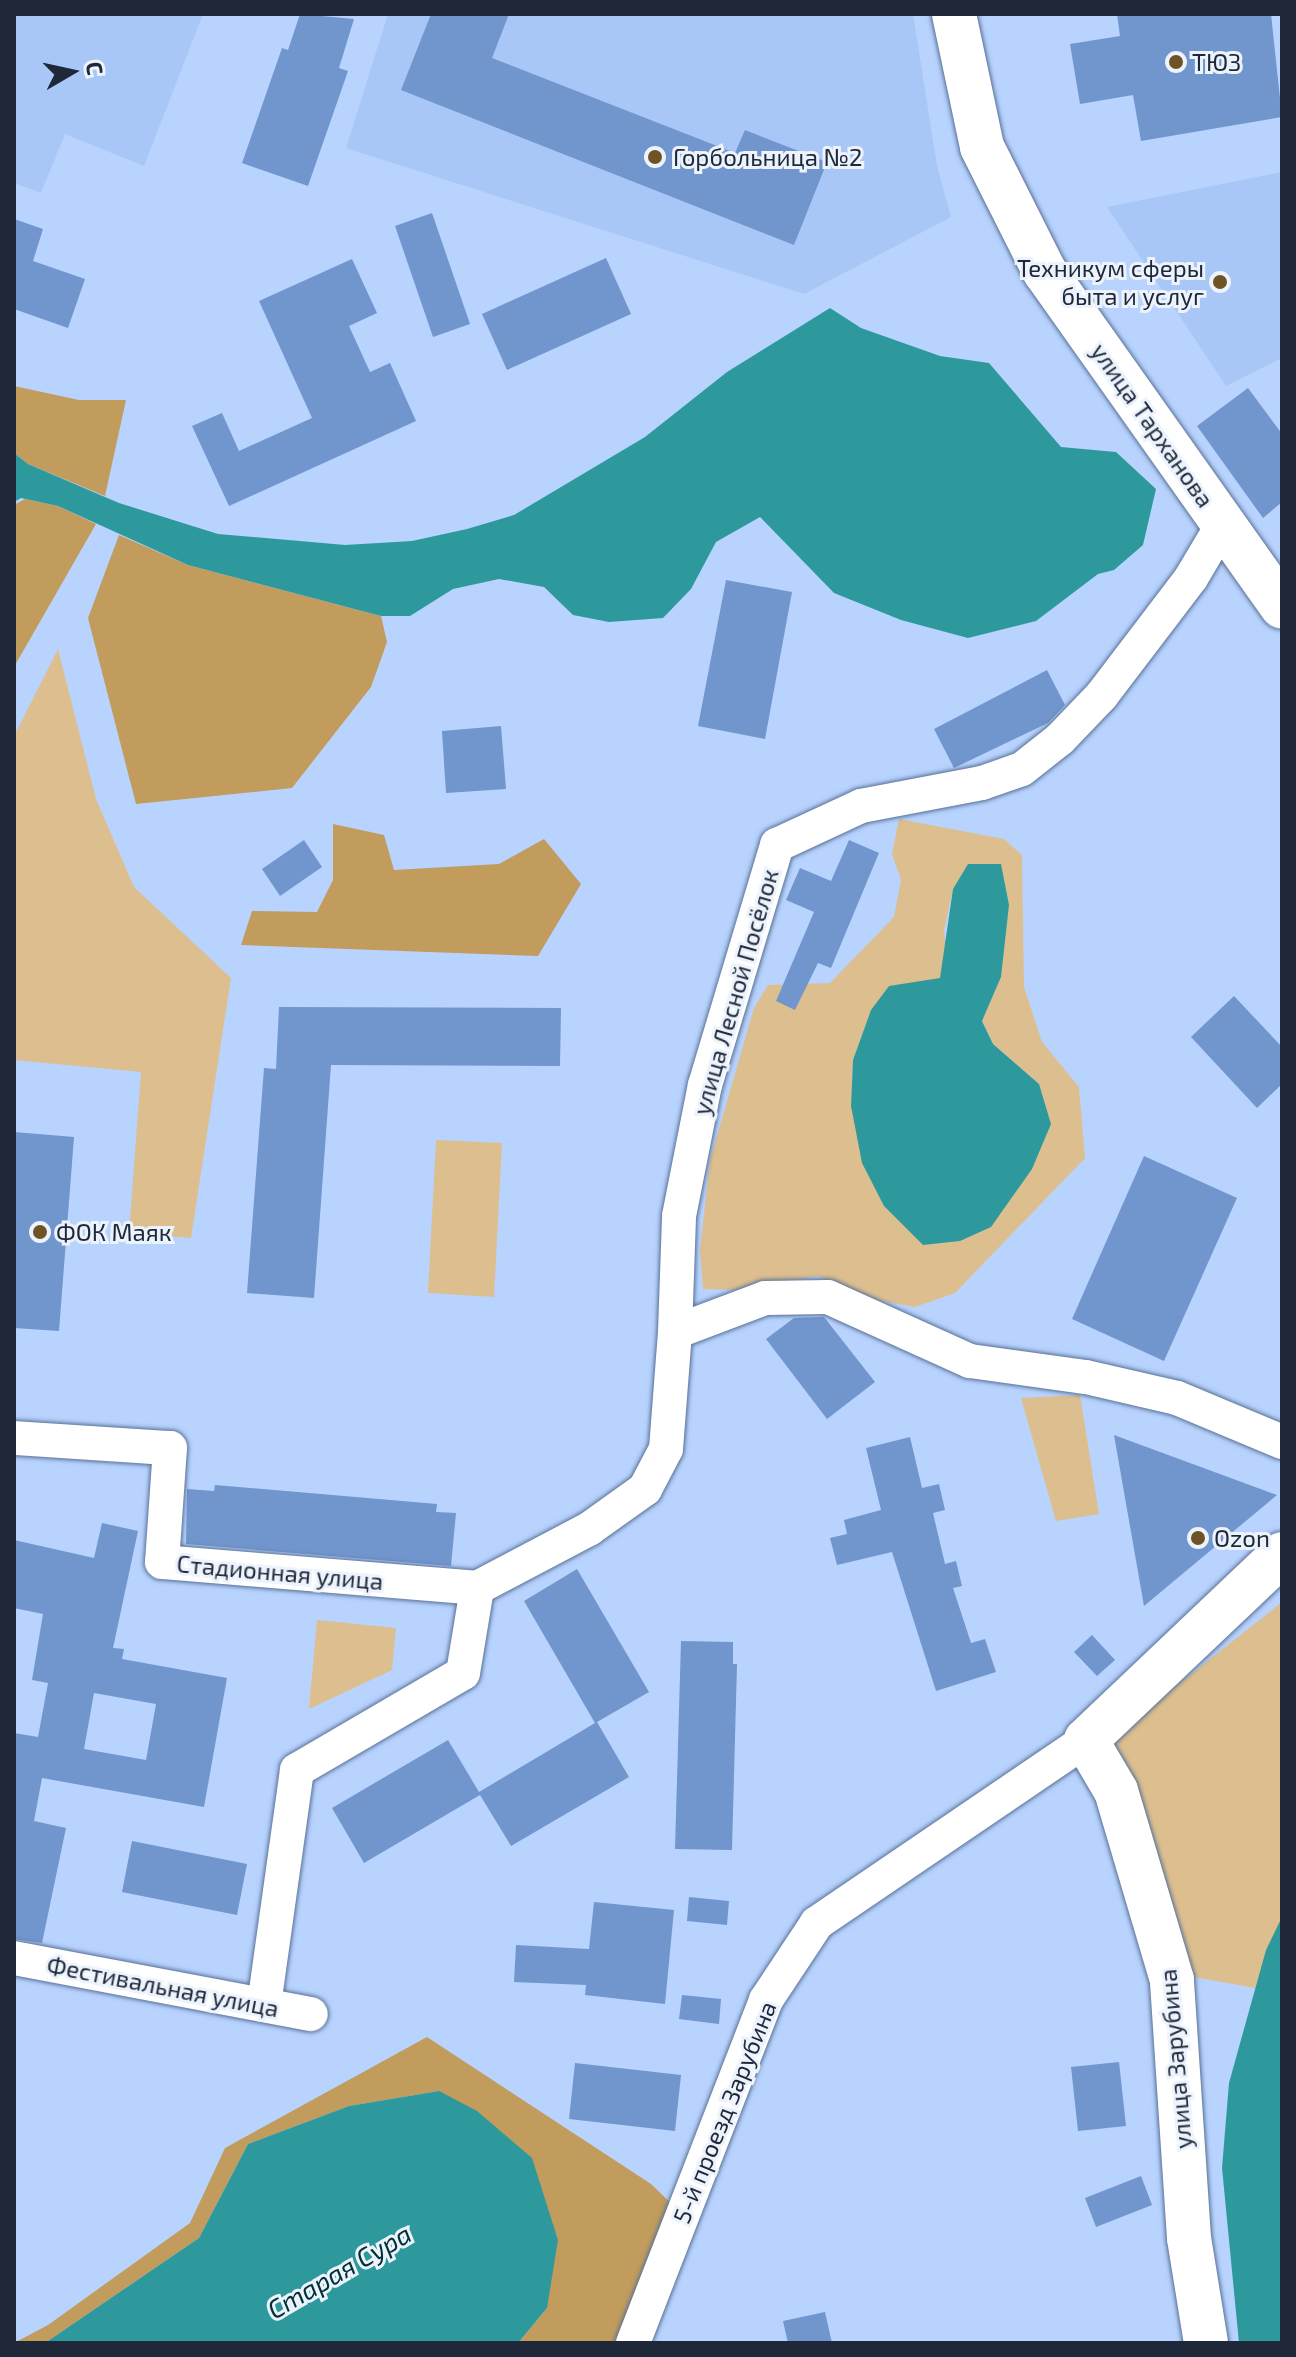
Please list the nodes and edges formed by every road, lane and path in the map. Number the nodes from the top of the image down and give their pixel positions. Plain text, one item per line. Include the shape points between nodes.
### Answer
1 (954, 14) edge
2 (1223, 524) junction
3 (1282, 607) edge
4 (675, 1332) junction
5 (14, 1438) edge
6 (1282, 1442) edge
7 (1282, 1554) edge
8 (477, 1588) junction
9 (1086, 1740) junction
10 (14, 1958) edge
11 (264, 2005) junction
12 (311, 2014) dead end
13 (633, 2343) edge
14 (1206, 2343) edge

1 - 2 street, улица Тарханова via 982,147 1045,272
2 - 3 street, улица Тарханова
2 - 4 street, улица Лесной Посёлок via 1191,578 1102,695 1022,769 982,783 861,806 777,845 705,1085 679,1216
4 - 6 street via 765,1298 828,1297 970,1361 1086,1377 1177,1398
4 - 8 street, улица Лесной Посёлок via 666,1449 645,1489 589,1529
5 - 8 street, Стадионная улица via 170,1448 162,1562
7 - 9 street
8 - 11 street via 463,1673 297,1770
9 - 13 street, 5-й проезд Зарубина via 817,1923 766,2000
9 - 14 street, улица Зарубина via 1116,1791 1172,1980 1189,2238
10 - 11 street, Фестивальная улица
11 - 12 street, Фестивальная улица

